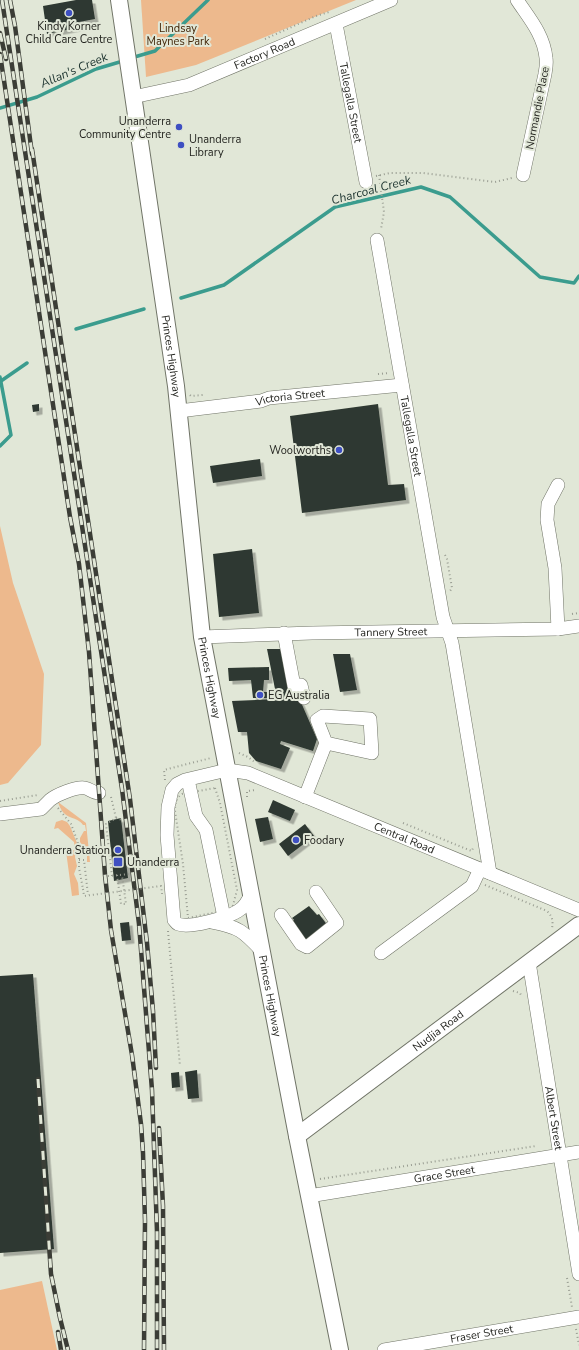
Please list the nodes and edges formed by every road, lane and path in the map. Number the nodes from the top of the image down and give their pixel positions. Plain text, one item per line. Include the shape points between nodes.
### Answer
1 (119, 0) edge
2 (391, 0) edge
3 (516, 0) edge
4 (330, 12) dead end
5 (336, 24) junction
6 (265, 39) dead end
7 (134, 97) junction
8 (379, 175) junction
9 (523, 175) joint
10 (366, 180) joint
11 (377, 240) joint
12 (402, 385) junction
13 (179, 411) junction
14 (558, 485) dead end
15 (579, 626) edge
16 (558, 629) junction
17 (448, 631) junction
18 (284, 633) junction
19 (202, 636) junction
20 (304, 698) dead end
21 (326, 743) dead end
22 (239, 753) dead end
23 (211, 758) dead end
24 (241, 758) dead end
25 (227, 770) junction
26 (164, 783) dead end
27 (189, 786) junction
28 (215, 788) dead end
29 (247, 791) dead end
30 (105, 795) joint
31 (248, 797) dead end
32 (305, 797) junction
33 (0, 801) edge
34 (46, 805) junction
35 (0, 814) edge
36 (116, 818) junction
37 (122, 820) dead end
38 (79, 860) junction
39 (130, 874) dead end
40 (481, 874) junction
41 (117, 875) junction
42 (122, 875) junction
43 (108, 876) dead end
44 (112, 876) junction
45 (124, 891) junction
46 (316, 892) dead end
47 (162, 894) dead end
48 (251, 894) junction
49 (88, 895) junction
50 (579, 910) edge
51 (222, 915) junction
52 (280, 915) dead end
53 (579, 925) edge
54 (551, 930) dead end
55 (262, 951) junction
56 (381, 953) dead end
57 (529, 962) junction
58 (297, 1136) junction
59 (538, 1146) dead end
60 (579, 1152) edge
61 (561, 1156) junction
62 (320, 1179) dead end
63 (309, 1196) junction
64 (579, 1274) edge
65 (577, 1322) edge
66 (579, 1345) edge
67 (340, 1350) edge
68 (384, 1350) edge

1 - 7 main road, Princes Highway
2 - 5 street, Factory Road
3 - 9 street, Normandie Place via 536,28 546,58 546,74
4 - 6 path
5 - 7 street, Factory Road via 189,85
5 - 10 street, Tallegalla Street
7 - 13 main road, Princes Highway
8 - 9 path via 423,173 495,182
8 - 10 path
8 - 11 path via 384,212
11 - 12 street, Tallegalla Street
12 - 13 street, Victoria Street via 269,398
12 - 17 street, Tallegalla Street via 443,616
13 - 19 main road, Princes Highway
14 - 16 street via 548,504 547,520 555,568
15 - 16 street, Tannery Street
16 - 17 street, Tannery Street
17 - 18 street, Tannery Street
17 - 40 street, Tallegalla Street via 453,651
18 - 19 street, Tannery Street
18 - 20 street via 294,686 301,685
19 - 25 main road, Princes Highway
21 - 32 street
22 - 24 path
23 - 26 path via 164,770
25 - 27 street
25 - 32 street, Central Road via 248,773
25 - 48 main road, Princes Highway
27 - 28 path
27 - 51 street via 196,816 206,830
27 - 51 path via 178,796 175,811 188,918
27 - 51 street via 177,784 168,802 166,819 173,915 176,922 181,925
29 - 31 path
30 - 34 street via 79,788 57,796
30 - 36 path
32 - 40 street, Central Road
33 - 34 path via 40,795 47,797
34 - 35 street
34 - 38 path via 73,826 79,845
36 - 37 path
36 - 44 path via 106,824
38 - 49 path via 84,860
38 - 49 path, bridge via 84,896
39 - 42 path
40 - 50 street, Central Road
40 - 54 path via 547,911 552,916
40 - 56 street via 472,886
41 - 42 path
41 - 44 path
41 - 45 path via 121,904 126,904
42 - 45 path
43 - 44 path
45 - 47 path, bridge via 161,886
45 - 49 path, bridge
46 - 52 street via 337,923 307,947 301,944
48 - 51 street via 241,909 234,914
48 - 55 main road, Princes Highway
51 - 55 street via 228,925 239,930
53 - 57 main road, Nudjia Road
55 - 58 main road, Princes Highway
57 - 58 main road, Nudjia Road
57 - 61 street, Albert Street
58 - 63 main road, Princes Highway
59 - 62 path
60 - 61 street, Grace Street
61 - 63 street, Grace Street
61 - 64 street, Albert Street
63 - 67 main road, Princes Highway
65 - 66 path
65 - 68 street, Fraser Street

